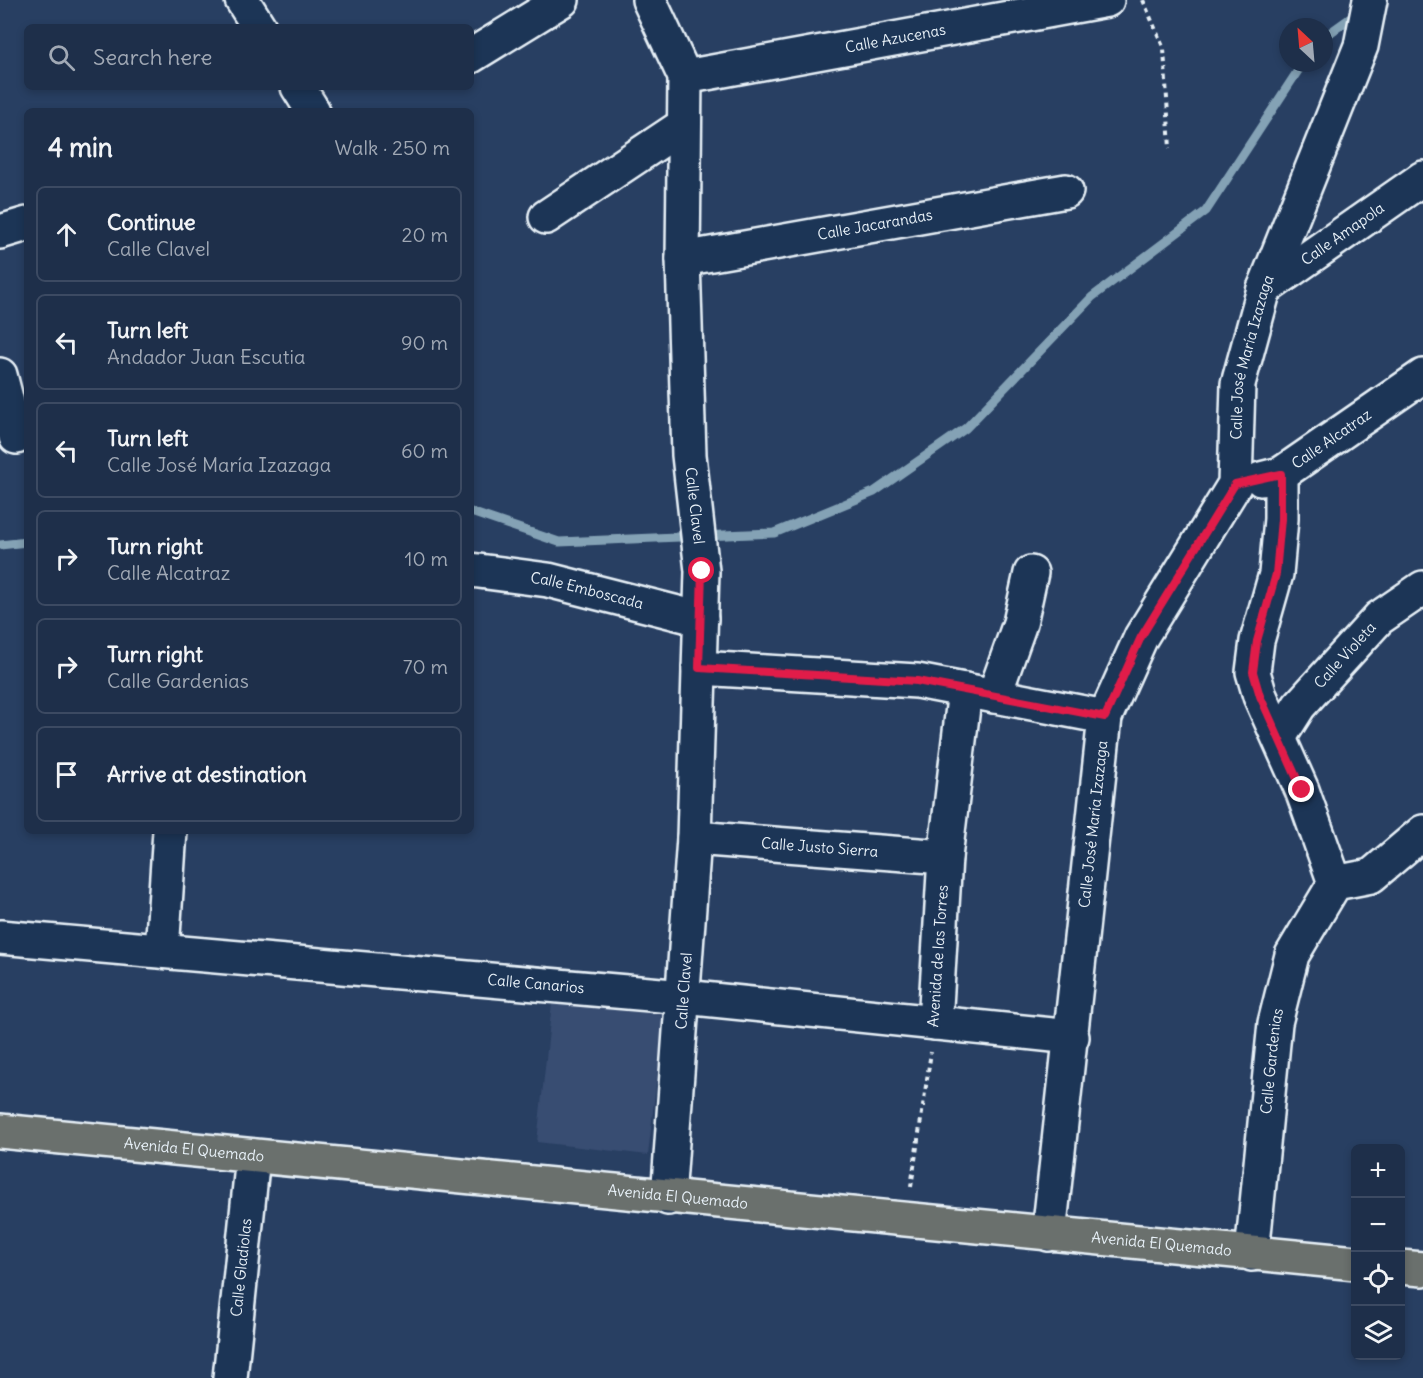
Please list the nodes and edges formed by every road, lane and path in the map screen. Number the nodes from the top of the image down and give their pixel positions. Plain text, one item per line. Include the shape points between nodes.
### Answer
1 (242, 0) edge
2 (562, 0) edge
3 (649, 0) edge
4 (1107, 0) edge
5 (1143, 0) edge
6 (1369, 7) edge
7 (257, 24) edge
8 (474, 54) edge
9 (685, 77) junction
10 (300, 90) edge
11 (311, 108) edge
12 (684, 125) junction
13 (1170, 149) dead end
14 (1423, 178) edge
15 (1066, 191) dead end
16 (546, 217) dead end
17 (24, 226) edge
18 (0, 232) edge
19 (683, 259) junction
20 (1264, 289) junction
21 (0, 375) edge
22 (1423, 376) edge
23 (16, 437) dead end
24 (1281, 474) junction
25 (1235, 484) junction
26 (474, 570) edge
27 (1031, 573) dead end
28 (1423, 588) edge
29 (701, 619) junction
30 (699, 668) junction
31 (980, 693) junction
32 (1105, 717) junction
33 (1280, 736) junction
34 (1423, 832) edge
35 (170, 834) edge
36 (694, 838) junction
37 (945, 857) junction
38 (1335, 883) junction
39 (0, 937) edge
40 (162, 951) junction
41 (684, 998) junction
42 (935, 1023) junction
43 (1072, 1037) junction
44 (0, 1131) edge
45 (253, 1156) junction
46 (668, 1198) junction
47 (906, 1221) junction
48 (1049, 1234) junction
49 (1252, 1254) junction
50 (1351, 1263) edge
51 (1405, 1267) edge
52 (1423, 1269) edge
53 (230, 1378) edge

1 - 7 street
2 - 8 street
3 - 9 street, Calle Clavel
4 - 9 street, Calle Azucenas
5 - 13 path via 1164,49
6 - 20 street, Calle José María Izazaga via 1361,46
9 - 12 street, Calle Clavel
10 - 11 street
12 - 16 street
12 - 19 street, Calle Clavel
14 - 20 street, Calle Amapola
15 - 19 street, Calle Jacarandas
17 - 18 street
19 - 29 street, Calle Clavel via 689,455 702,571
20 - 25 street, Calle José María Izazaga via 1238,384
21 - 23 street
22 - 24 street, Calle Alcatraz
24 - 25 street, Calle Alcatraz
24 - 33 street via 1276,574 1257,641 1253,672
25 - 32 street, Calle José María Izazaga via 1141,637
26 - 29 street, Calle Emboscada via 548,580
27 - 31 street, Avenida de las Torres via 1020,623
28 - 33 street, Calle Violeta via 1379,618 1299,706
29 - 30 street, Calle Clavel
30 - 31 street via 917,681
30 - 36 street, Calle Clavel
31 - 32 street
31 - 37 street, Avenida de las Torres
32 - 43 street, Calle José María Izazaga
33 - 38 street
34 - 38 street via 1371,876
35 - 40 street
36 - 37 street, Calle Justo Sierra
36 - 41 street, Calle Clavel
37 - 42 street, Avenida de las Torres
38 - 49 street, Calle Gardenias via 1292,955 1275,1023
39 - 40 street, Calle Canarios
40 - 41 street, Calle Canarios
41 - 42 street, Calle Canarios
41 - 46 street, Calle Clavel
42 - 43 street, Calle Canarios
42 - 47 path, Avenida de las Torres
43 - 48 street, Calle José María Izazaga
44 - 45 main road, Avenida El Quemado
45 - 46 main road, Avenida El Quemado
45 - 53 street, Calle Gladiolas
46 - 47 main road, Avenida El Quemado
47 - 48 main road, Avenida El Quemado
48 - 49 main road, Avenida El Quemado
49 - 50 main road, Avenida El Quemado
51 - 52 main road

